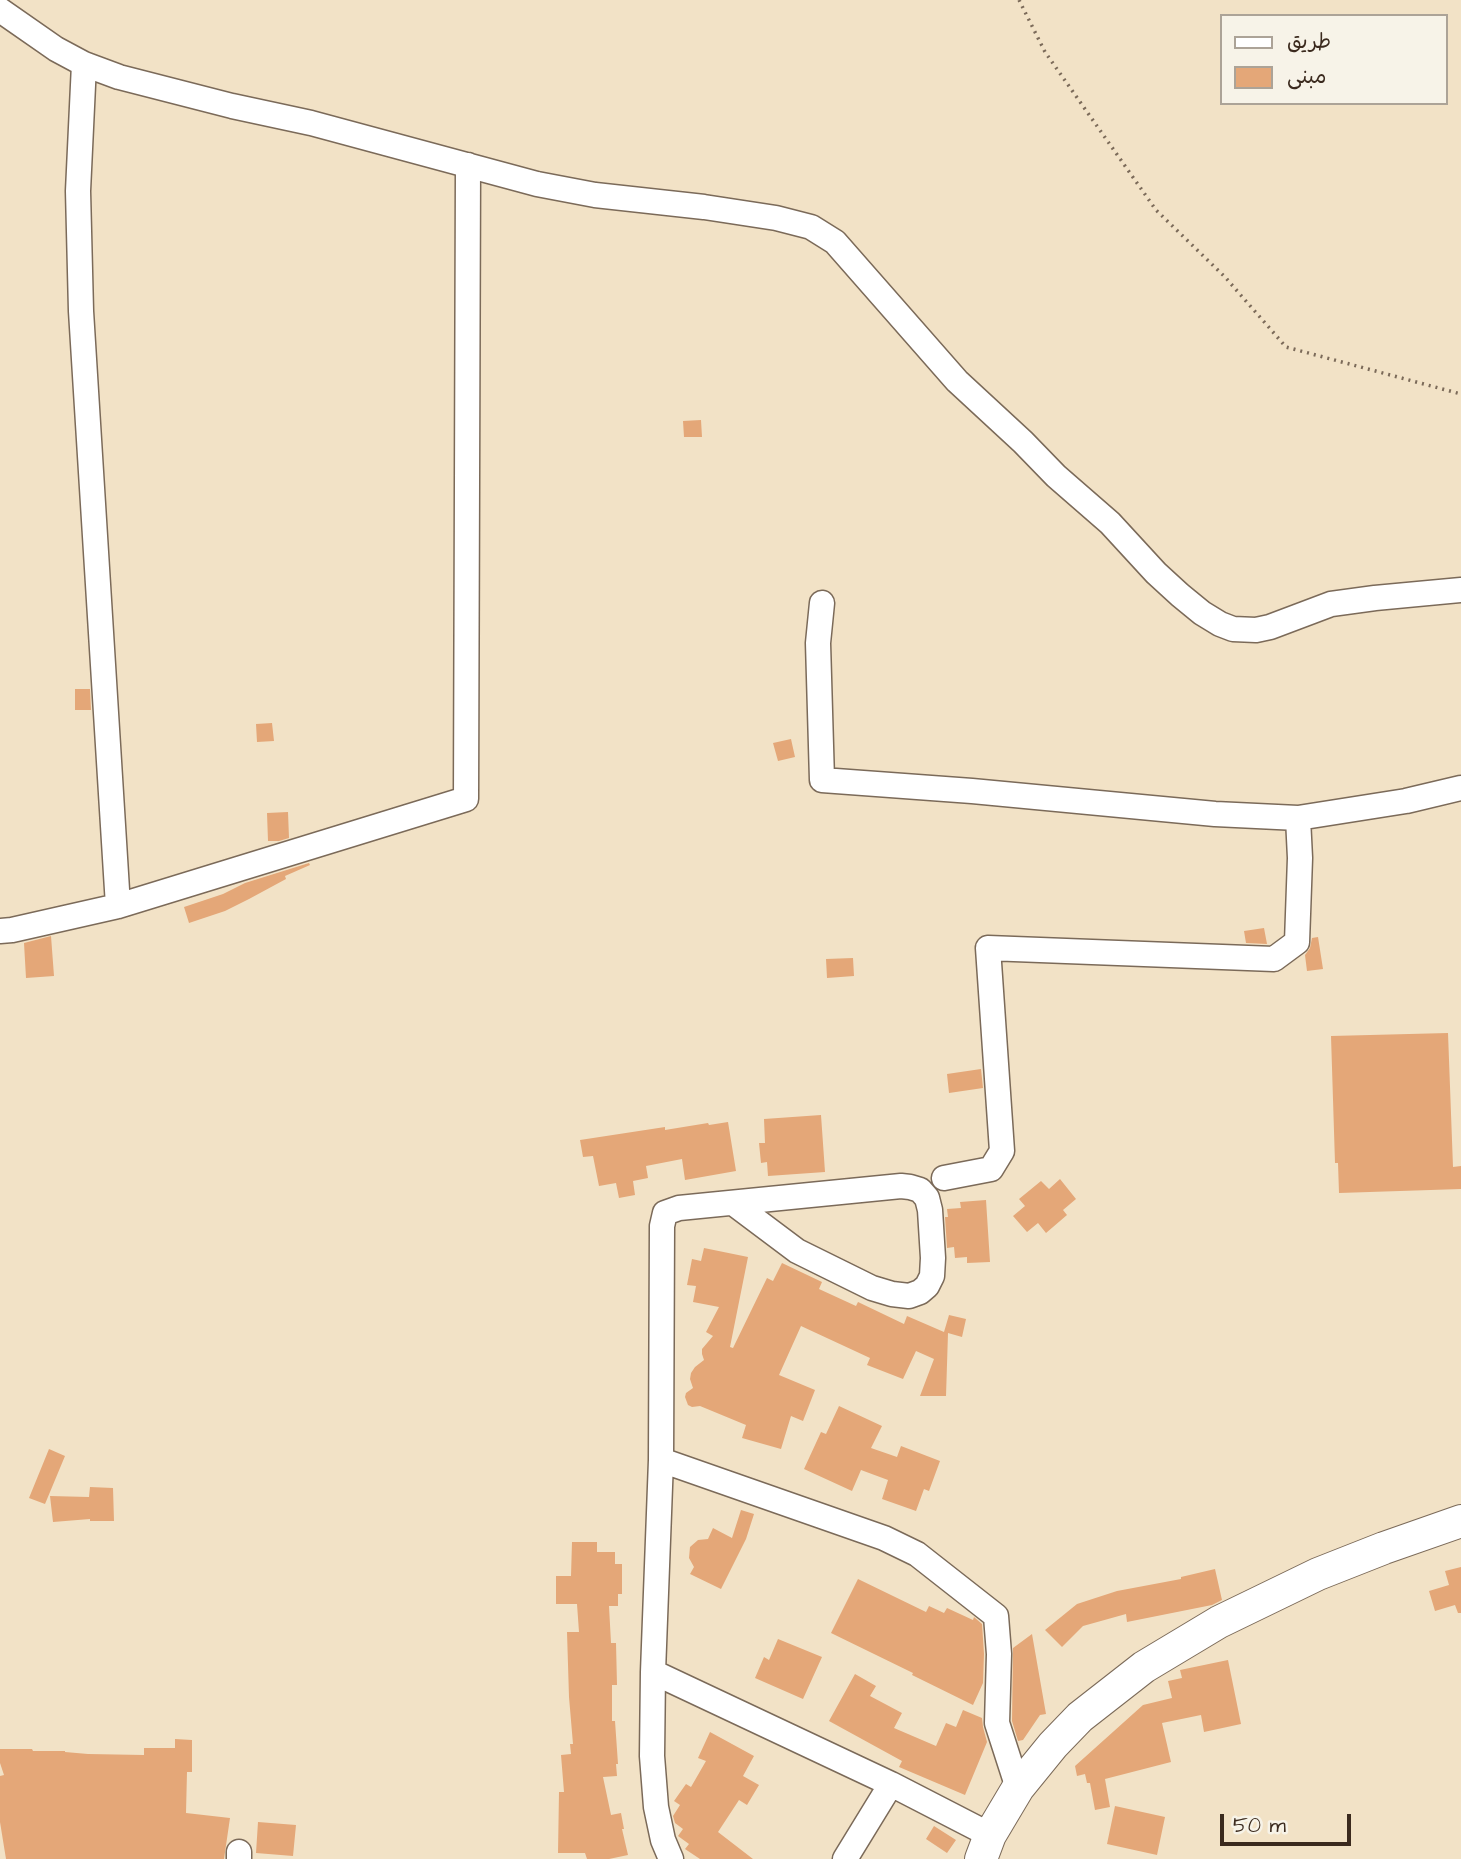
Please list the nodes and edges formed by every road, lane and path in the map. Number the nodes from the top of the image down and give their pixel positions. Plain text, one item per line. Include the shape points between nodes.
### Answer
1 (1019, 0) edge
2 (0, 10) edge
3 (84, 64) junction
4 (468, 165) junction
5 (1461, 394) edge
6 (1461, 590) edge
7 (822, 603) dead end
8 (1461, 788) edge
9 (1298, 818) junction
10 (118, 906) junction
11 (0, 931) edge
12 (944, 1178) dead end
13 (733, 1203) junction
14 (661, 1460) junction
15 (1461, 1521) edge
16 (653, 1672) junction
17 (891, 1784) junction
18 (1017, 1788) junction
19 (985, 1847) edge
20 (671, 1859) edge
21 (845, 1859) edge

1 - 5 path via 1045,52 1156,209 1286,347
2 - 3 street
3 - 4 street via 119,77
3 - 10 street via 78,191 81,311
4 - 6 street via 595,195 776,218 824,234 846,253 957,381 1110,523 1172,588 1220,624 1256,630 1351,600
4 - 10 street via 466,799
7 - 9 street via 818,643 822,780
8 - 9 street
9 - 12 street via 1297,942 1274,959 988,948 1002,1151 991,1169
10 - 11 street
13 - 13 street via 797,1251 872,1288 909,1296 927,1286 932,1276 930,1210 920,1190 901,1186
13 - 14 street via 665,1213
14 - 16 street
14 - 18 street via 884,1538 917,1554 996,1616 997,1723
15 - 18 main road via 1318,1574 1219,1622 1144,1667 1080,1717
16 - 17 street
16 - 20 street via 656,1807
17 - 19 street
17 - 21 street
18 - 19 main road

